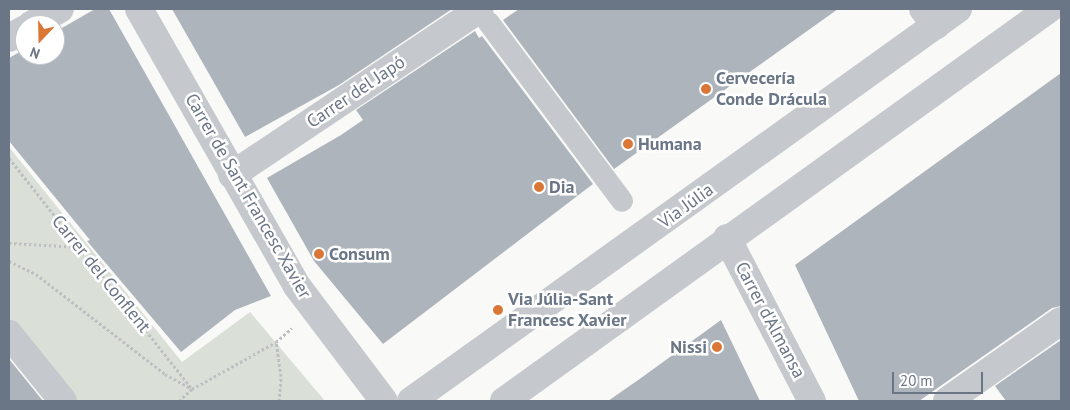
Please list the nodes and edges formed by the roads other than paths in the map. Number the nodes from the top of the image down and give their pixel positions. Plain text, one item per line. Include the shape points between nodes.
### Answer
1 (139, 9) edge
2 (958, 9) edge
3 (1049, 9) edge
4 (484, 16) edge
5 (930, 17) edge
6 (232, 175) junction
7 (622, 201) dead end
8 (727, 238) junction
9 (1061, 321) edge
10 (9, 334) edge
11 (63, 401) edge
12 (384, 401) edge
13 (411, 401) edge
14 (504, 401) edge
15 (812, 401) edge
16 (947, 401) edge

1 - 6 street, Carrer de Sant Francesc Xavier
2 - 5 street, Via Júlia
3 - 8 street
4 - 6 street, Carrer del Japó
4 - 7 street
5 - 13 street, Via Júlia
6 - 12 street, Carrer de Sant Francesc Xavier via 297,286
8 - 14 street
8 - 15 street, Carrer d'Almansa
9 - 16 street
10 - 11 street

